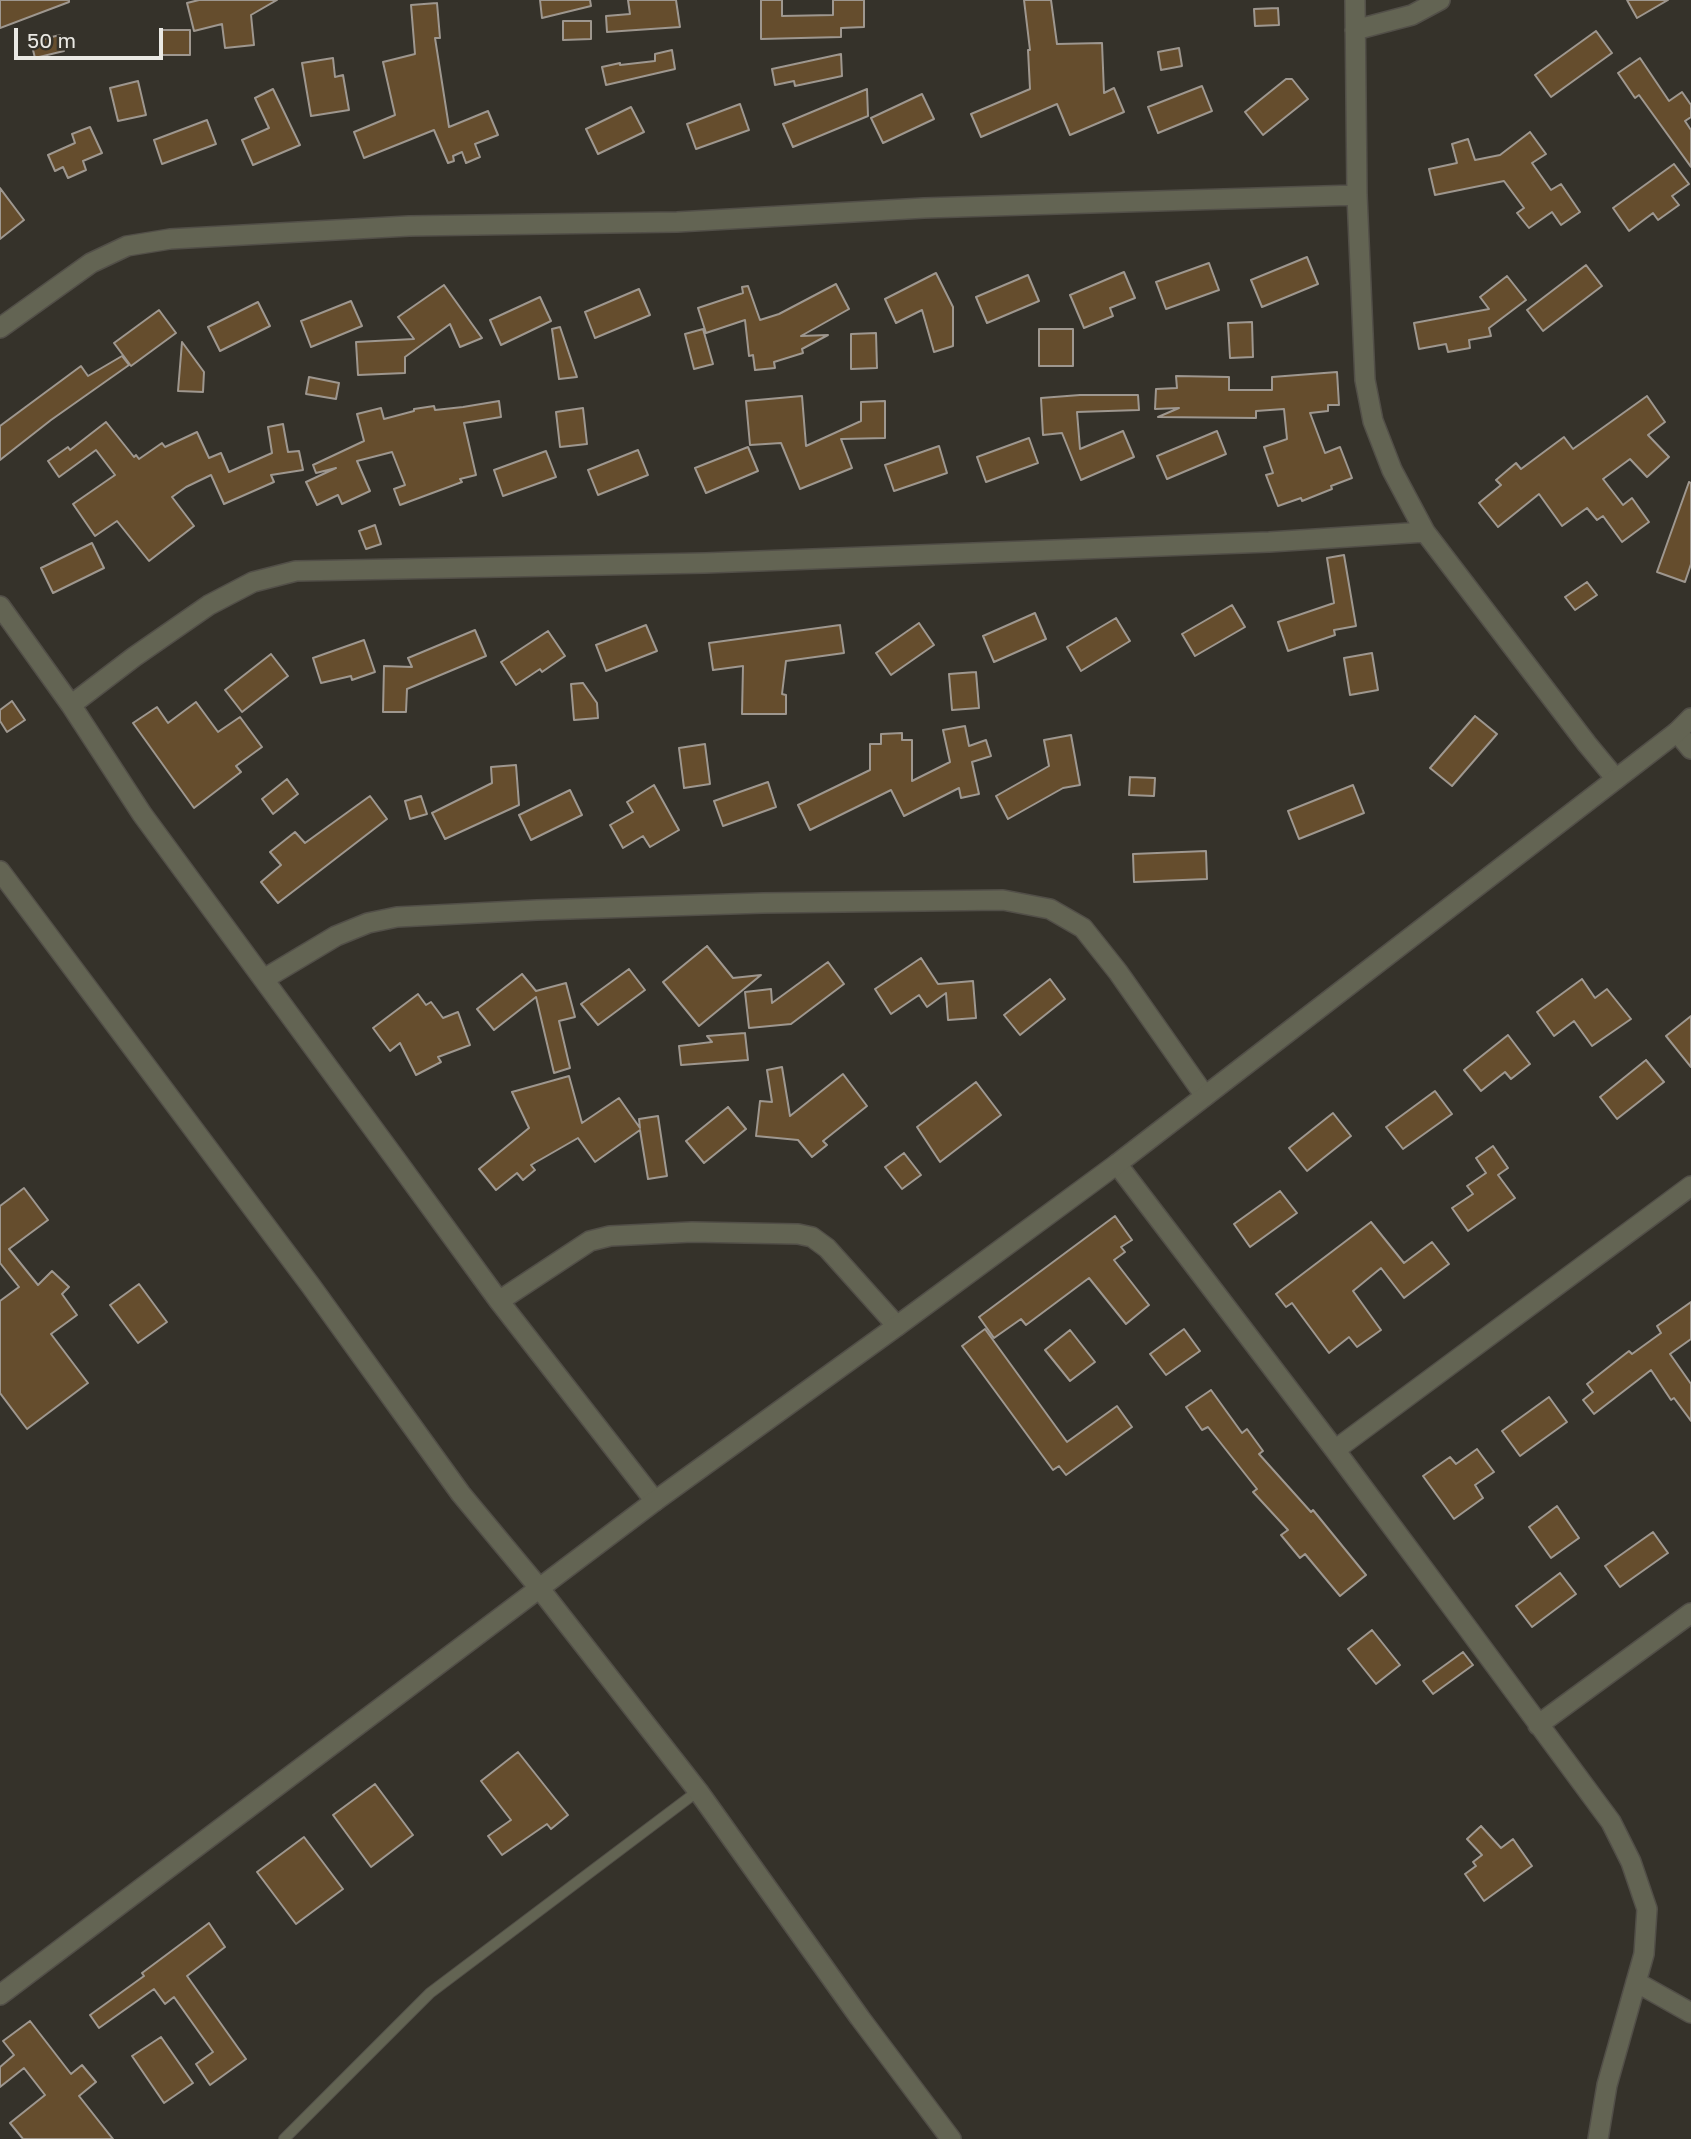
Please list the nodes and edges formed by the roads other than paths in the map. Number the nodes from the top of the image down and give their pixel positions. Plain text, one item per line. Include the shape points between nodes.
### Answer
1 (1354, 0) edge
2 (1440, 0) edge
3 (1355, 30) junction
4 (1357, 195) junction
5 (0, 328) edge
6 (1425, 532) junction
7 (0, 606) edge
8 (71, 705) junction
9 (1684, 725) edge
10 (1691, 749) edge
11 (1616, 779) junction
12 (0, 871) edge
13 (264, 979) junction
14 (1205, 1096) junction
15 (1116, 1164) junction
16 (1691, 1186) edge
17 (499, 1301) junction
18 (897, 1326) junction
19 (1335, 1450) junction
20 (655, 1501) junction
21 (540, 1588) junction
22 (1691, 1613) edge
23 (1538, 1725) junction
24 (698, 1791) junction
25 (1636, 1982) junction
26 (0, 1995) edge
27 (1688, 2008) edge
28 (284, 2139) edge
29 (951, 2139) edge
30 (1598, 2139) edge

1 - 3 street
2 - 3 street via 1412,15
3 - 4 street
4 - 5 street via 924,208 677,222 409,226 170,239 127,246 92,263
4 - 6 street via 1365,380 1373,421 1392,471
6 - 8 street via 705,563 296,571 253,582 209,605
6 - 11 street
7 - 8 street
8 - 13 street via 142,814
9 - 10 street
9 - 11 street
11 - 14 street
12 - 21 street via 461,1494
13 - 14 street via 336,936 397,917 737,903 1003,900 1050,909 1083,928
13 - 17 street
14 - 15 street
15 - 18 street
15 - 19 street
16 - 19 street
17 - 18 street via 590,1241 610,1236 798,1234 827,1248
17 - 20 street
18 - 20 street
19 - 23 street
20 - 21 street
21 - 24 street
21 - 26 street
22 - 23 street
23 - 25 street via 1611,1822 1631,1862 1647,1909 1644,1954
24 - 28 lane via 430,1993
24 - 29 street
25 - 27 street
25 - 30 street via 1607,2085

